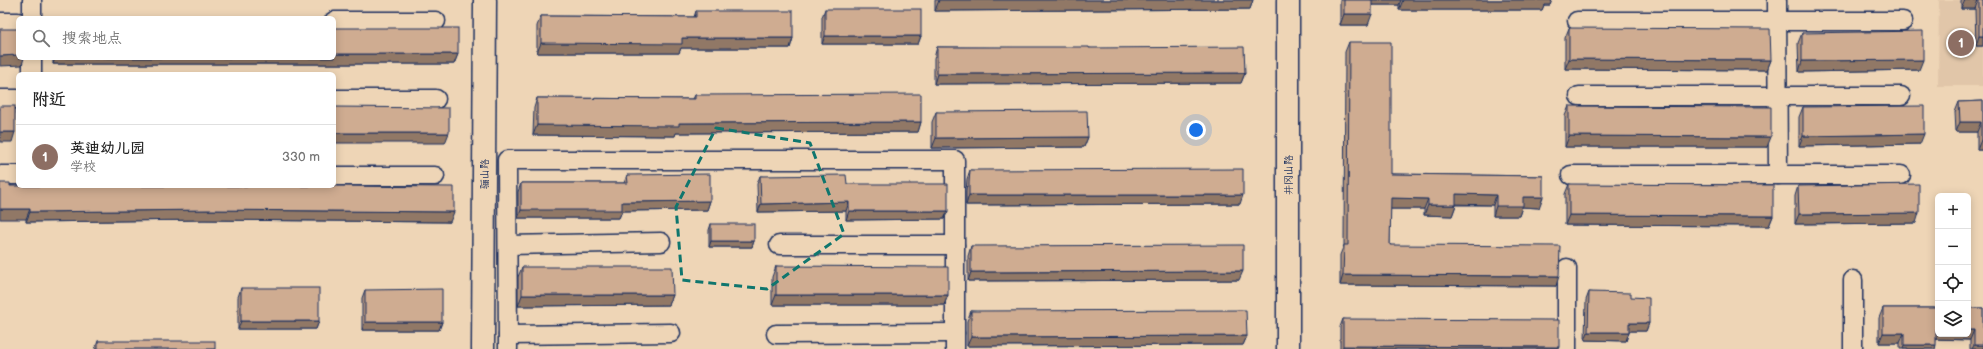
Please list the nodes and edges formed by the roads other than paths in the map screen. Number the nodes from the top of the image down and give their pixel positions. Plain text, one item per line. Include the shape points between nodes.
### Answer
1 (32, 0) edge
2 (485, 0) edge
3 (1288, 0) edge
4 (1777, 0) edge
5 (32, 16) edge
6 (336, 21) edge
7 (436, 21) dead end
8 (1577, 21) dead end
9 (1777, 21) junction
10 (1903, 21) dead end
11 (0, 22) edge
12 (16, 22) edge
13 (32, 60) edge
14 (32, 72) edge
15 (1579, 96) dead end
16 (1777, 96) junction
17 (1901, 96) dead end
18 (0, 99) edge
19 (16, 99) edge
20 (336, 99) edge
21 (436, 99) dead end
22 (1571, 175) dead end
23 (1778, 175) junction
24 (1901, 175) dead end
25 (0, 176) edge
26 (16, 176) edge
27 (336, 176) edge
28 (435, 176) dead end
29 (661, 242) dead end
30 (508, 244) junction
31 (779, 244) dead end
32 (955, 245) junction
33 (1567, 268) dead end
34 (1853, 280) dead end
35 (671, 333) dead end
36 (776, 334) dead end
37 (955, 341) edge
38 (508, 342) edge
39 (483, 349) edge
40 (1288, 349) edge
41 (1567, 349) edge
42 (1853, 349) edge

1 - 5 street
2 - 39 street, 骊山路
3 - 40 street, 井冈山路
4 - 9 street
6 - 7 street
8 - 9 street
9 - 10 street
9 - 16 street
11 - 12 street
13 - 14 street
15 - 16 street
16 - 17 street
16 - 23 street
18 - 19 street
20 - 21 street
22 - 23 street
23 - 24 street
25 - 26 street
27 - 28 street
29 - 30 street
30 - 32 street via 507,160 955,160
30 - 38 street
31 - 32 street
32 - 37 street
33 - 41 street
34 - 42 street
35 - 38 street
36 - 37 street

